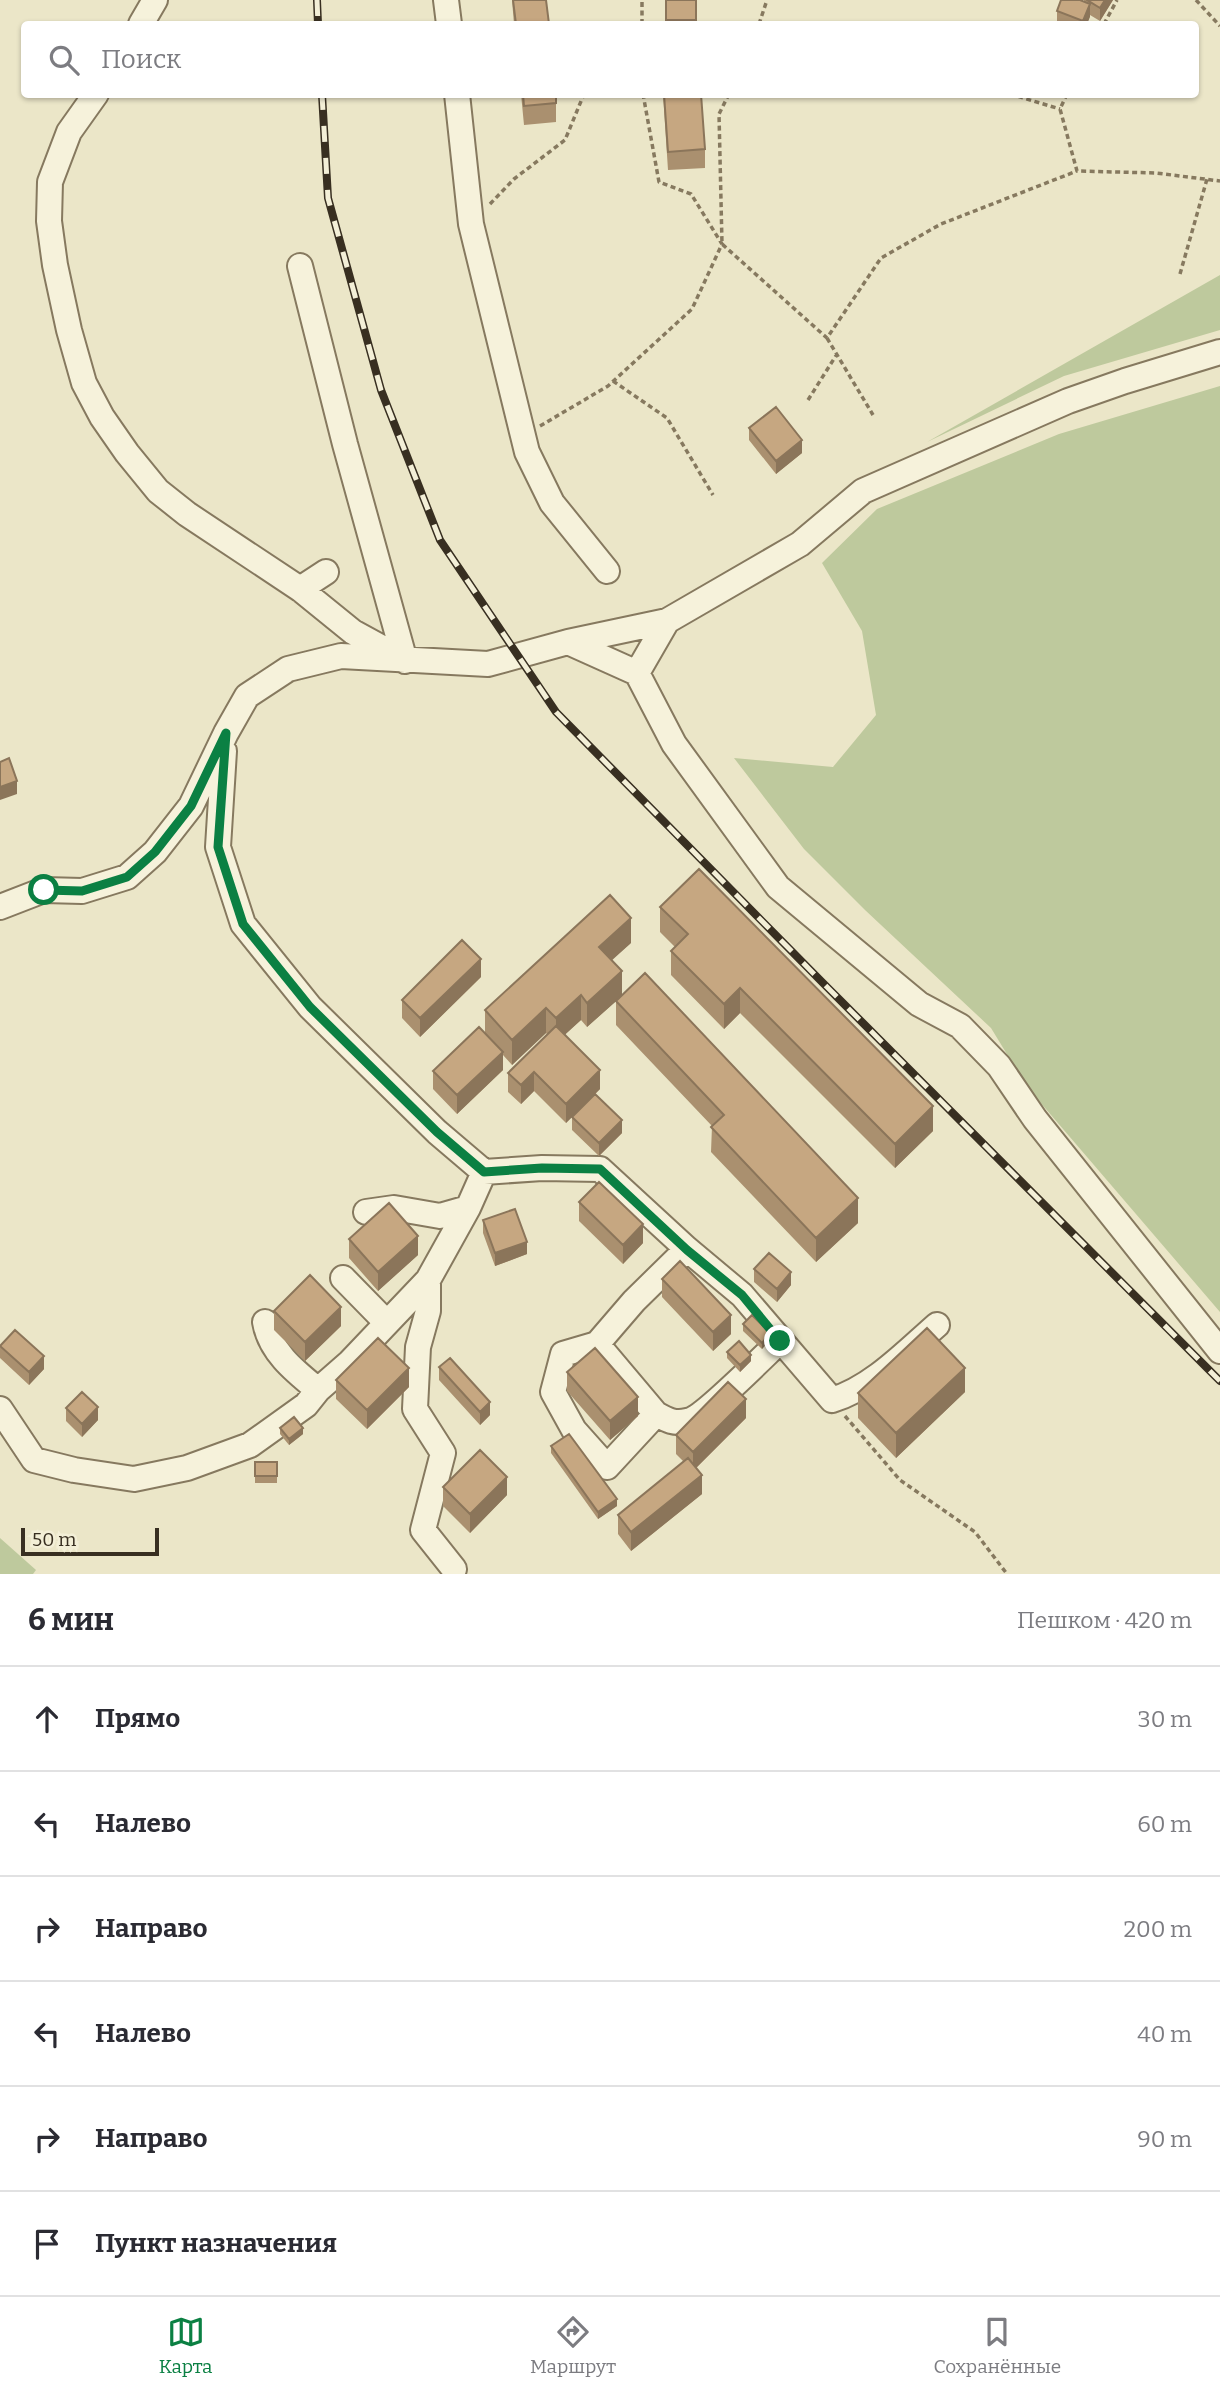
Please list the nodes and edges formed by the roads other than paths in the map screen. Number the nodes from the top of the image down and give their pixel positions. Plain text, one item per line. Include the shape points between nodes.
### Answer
1 (155, 0) edge
2 (446, 0) edge
3 (143, 21) edge
4 (449, 21) edge
5 (93, 98) edge
6 (457, 98) edge
7 (300, 266) dead end
8 (1220, 352) edge
9 (607, 571) dead end
10 (326, 572) dead end
11 (300, 589) junction
12 (667, 621) junction
13 (353, 632) junction
14 (568, 642) junction
15 (341, 656) junction
16 (405, 661) junction
17 (637, 673) junction
18 (226, 733) junction
19 (1, 906) edge
20 (484, 1172) junction
21 (468, 1208) junction
22 (366, 1212) dead end
23 (687, 1250) junction
24 (343, 1278) dead end
25 (428, 1280) junction
26 (265, 1322) dead end
27 (387, 1323) junction
28 (937, 1325) dead end
29 (780, 1341) junction
30 (597, 1344) junction
31 (1220, 1351) edge
32 (318, 1390) junction
33 (0, 1409) edge
34 (656, 1414) junction
35 (454, 1569) dead end

1 - 3 street
2 - 4 street
5 - 11 street via 69,132 50,182 55,265 84,383 102,417 158,491
6 - 9 street via 471,224 527,452 552,503
7 - 16 street
8 - 12 street via 1068,401 863,491 800,544
10 - 11 street
11 - 13 street
12 - 14 street
12 - 17 street
13 - 15 street
13 - 16 street
14 - 16 street via 488,664
14 - 17 street
15 - 16 street
15 - 18 street via 288,669 257,689 247,696
17 - 31 street via 674,744 778,887 919,1004 960,1026 999,1066 1035,1119
18 - 19 street via 191,806 155,852 127,877 82,891 44,890
18 - 20 street via 218,847 243,924 310,1007
20 - 21 street
20 - 23 street via 600,1169
21 - 22 street via 440,1216 394,1208
21 - 25 street
23 - 29 street via 742,1295
23 - 30 street
24 - 27 street
25 - 27 street
25 - 35 street via 415,1409 443,1452 423,1530
26 - 32 street via 267,1337 291,1368
27 - 32 street
28 - 29 street via 891,1365 847,1396 832,1400
29 - 34 street via 691,1421 671,1423
30 - 34 street
30 - 34 street via 563,1354 553,1392 574,1430 607,1467
32 - 33 street via 306,1405 250,1445 187,1468 134,1479 34,1460

